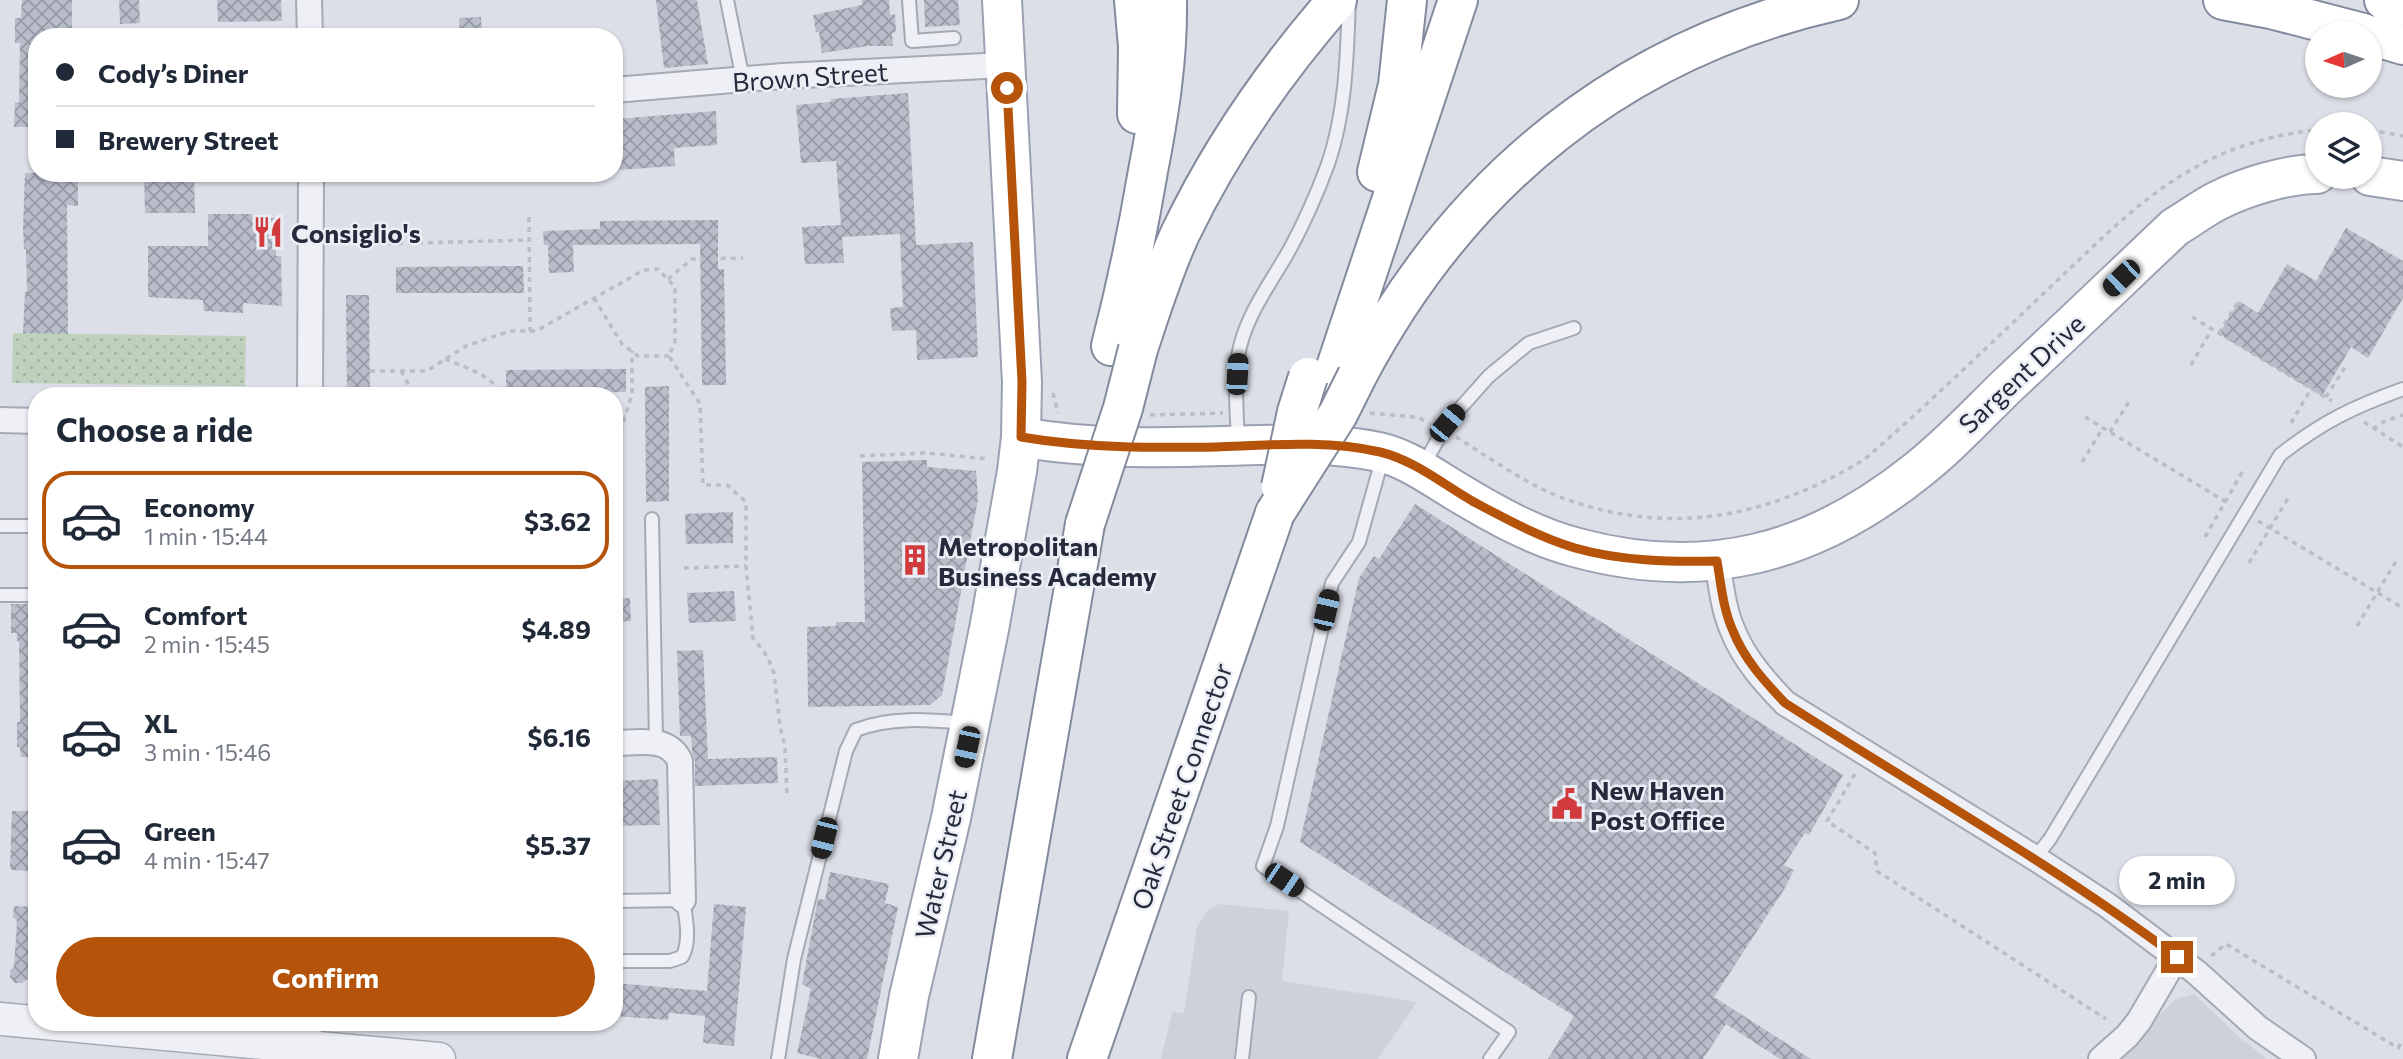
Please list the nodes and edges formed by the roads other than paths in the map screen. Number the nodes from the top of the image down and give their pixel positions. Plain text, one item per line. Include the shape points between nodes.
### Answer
1 (309, 0) edge
2 (727, 0) edge
3 (909, 0) edge
4 (1002, 0) edge
5 (1134, 0) edge
6 (1167, 0) edge
7 (1337, 0) edge
8 (1349, 0) edge
9 (1407, 0) edge
10 (1458, 0) edge
11 (1839, 0) edge
12 (2223, 0) edge
13 (2384, 0) edge
14 (2403, 6) edge
15 (2317, 21) edge
16 (310, 28) edge
17 (954, 38) dead end
18 (2382, 39) edge
19 (2403, 45) edge
20 (913, 56) junction
21 (1005, 65) junction
22 (743, 80) junction
23 (623, 89) edge
24 (2305, 174) edge
25 (2382, 178) edge
26 (2403, 181) edge
27 (311, 182) edge
28 (1574, 328) dead end
29 (1124, 347) junction
30 (1333, 376) junction
31 (310, 387) edge
32 (2403, 389) edge
33 (0, 420) edge
34 (28, 421) edge
35 (1237, 430) junction
36 (1021, 437) junction
37 (1384, 453) junction
38 (1421, 470) junction
39 (652, 519) dead end
40 (0, 526) edge
41 (28, 526) edge
42 (1717, 561) junction
43 (0, 594) edge
44 (28, 595) edge
45 (972, 723) junction
46 (656, 742) junction
47 (623, 743) edge
48 (2035, 858) junction
49 (683, 900) junction
50 (623, 901) edge
51 (2177, 957) junction
52 (623, 961) edge
53 (1249, 997) dead end
54 (0, 1019) edge
55 (28, 1022) edge
56 (102, 1031) edge
57 (308, 1035) edge
58 (439, 1059) edge
59 (778, 1059) edge
60 (898, 1059) edge
61 (992, 1059) edge
62 (1087, 1059) edge
63 (1242, 1059) edge
64 (1490, 1059) edge
65 (2101, 1059) edge
66 (2303, 1059) edge

1 - 16 street
2 - 22 lane
3 - 20 lane
4 - 21 main road, Water Street
5 - 29 main road via 1137,116 1113,273
6 - 29 main road via 1162,93 1130,273
7 - 29 main road via 1287,60 1217,163
8 - 35 lane via 1340,120 1327,165 1292,245 1249,319 1238,355
9 - 30 main road via 1389,127 1367,203
10 - 30 main road
11 - 30 main road via 1704,44 1630,81 1567,122 1531,151 1449,235 1401,301
12 - 15 main road
13 - 14 main road
17 - 20 lane
18 - 19 main road
20 - 21 street, Brown Street
20 - 22 street, Brown Street
21 - 36 main road, Water Street
22 - 23 street, Brown Street
24 - 42 main road, Sargent Drive via 2217,201 2175,227 1915,472 1863,509 1788,545
25 - 26 main road
27 - 31 street
28 - 38 lane via 1529,343 1489,376 1443,430
29 - 61 main road, bridge via 1123,408 1085,524
30 - 62 main road, Oak Street Connector, bridge via 1338,414 1275,513
32 - 48 lane via 2347,411 2280,455
33 - 34 street
35 - 36 main road, Sargent Drive via 1103,446
35 - 37 main road, Sargent Drive
36 - 45 main road, Water Street
37 - 38 main road, Sargent Drive
37 - 64 lane via 1359,542 1332,583 1277,826 1263,866 1509,1032
38 - 42 main road, Sargent Drive via 1519,526 1576,548 1677,562
39 - 46 lane
40 - 41 lane
42 - 48 street via 1733,631 1761,677 1785,703
43 - 44 lane
45 - 59 lane via 876,722 856,730 846,751 809,894
45 - 60 main road, Water Street
46 - 47 street
46 - 49 street via 676,752 680,761
48 - 51 street
49 - 50 lane
49 - 52 lane via 686,947 682,957
51 - 65 street via 2139,1021
51 - 66 street via 2258,1028
53 - 63 lane
54 - 55 street
56 - 57 street via 229,1046
57 - 58 street

